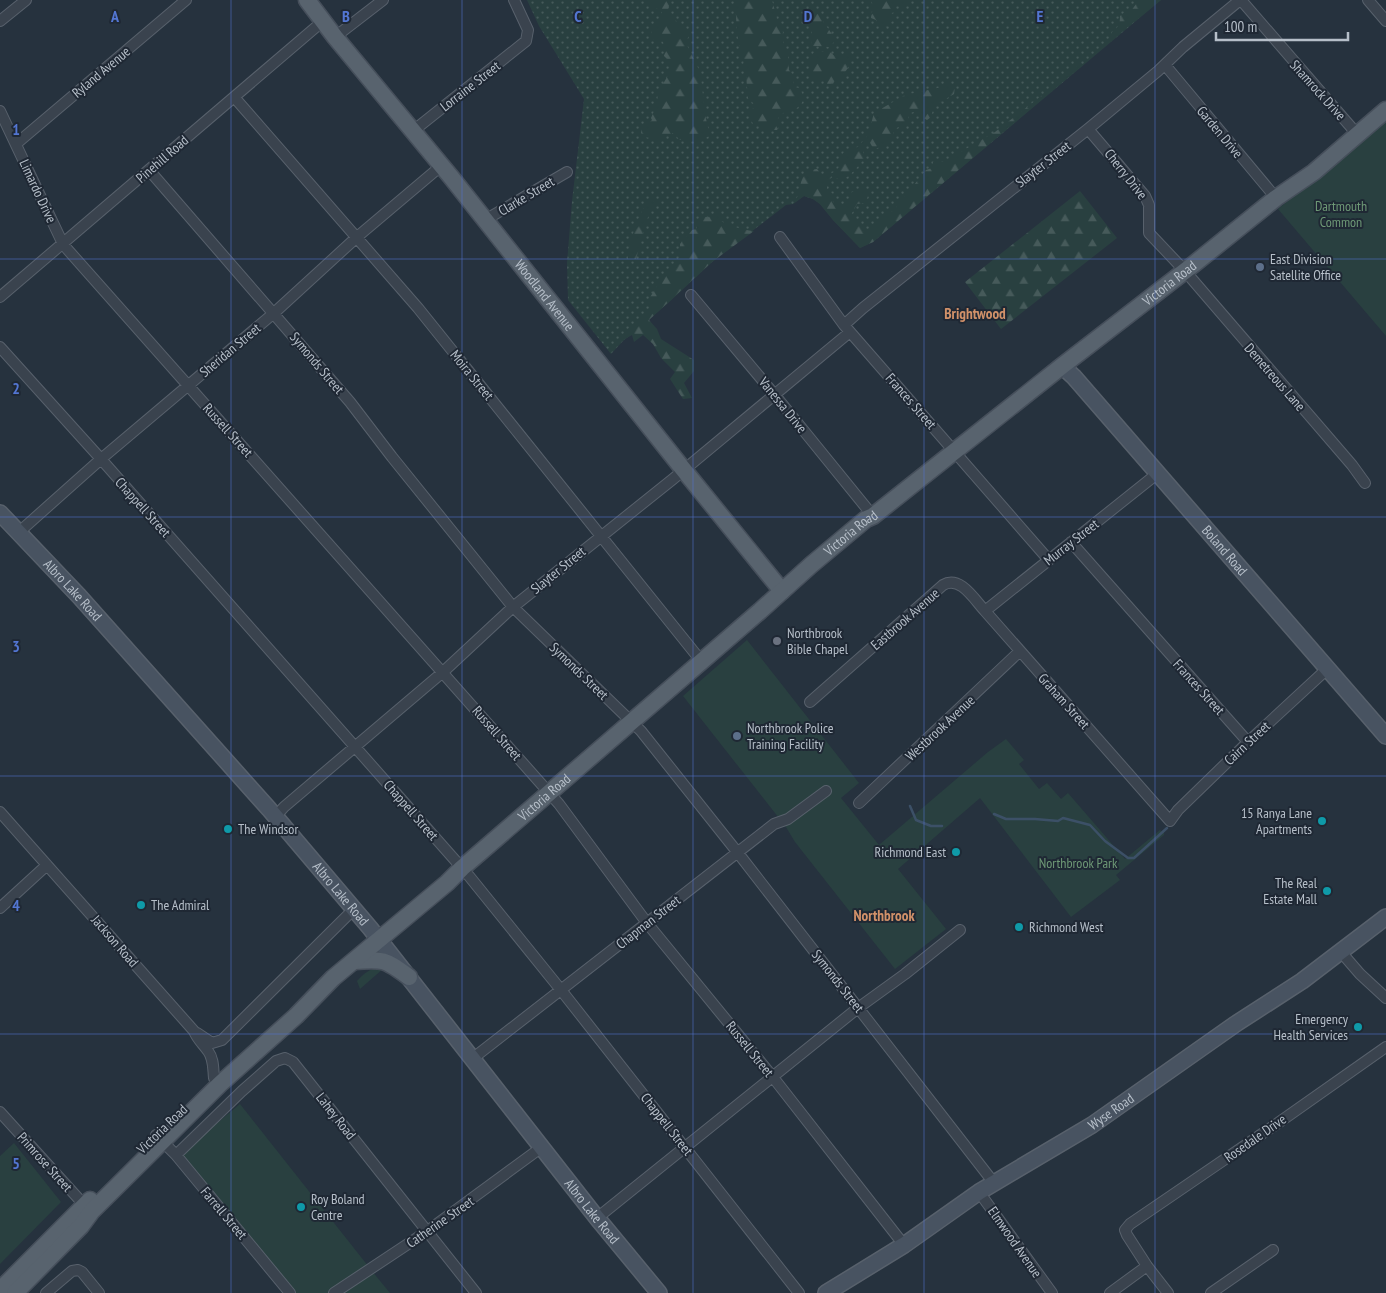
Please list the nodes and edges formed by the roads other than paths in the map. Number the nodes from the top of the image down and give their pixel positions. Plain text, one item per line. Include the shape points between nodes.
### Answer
1 (26, 0) edge
2 (186, 0) edge
3 (307, 0) edge
4 (383, 0) edge
5 (514, 0) edge
6 (1240, 0) edge
7 (1368, 0) edge
8 (0, 21) edge
9 (323, 21) junction
10 (1386, 21) edge
11 (335, 37) junction
12 (1165, 65) junction
13 (234, 97) junction
14 (1386, 110) edge
15 (0, 111) edge
16 (1088, 129) junction
17 (413, 131) junction
18 (1357, 134) junction
19 (16, 144) junction
20 (441, 166) junction
21 (149, 170) junction
22 (568, 172) dead end
23 (1276, 198) junction
24 (485, 220) junction
25 (357, 237) junction
26 (780, 237) dead end
27 (63, 244) junction
28 (1185, 271) junction
29 (691, 295) dead end
30 (0, 297) edge
31 (274, 313) junction
32 (847, 329) junction
33 (0, 346) edge
34 (1062, 366) junction
35 (188, 385) junction
36 (774, 394) junction
37 (955, 452) junction
38 (101, 459) junction
39 (683, 469) junction
40 (1158, 473) junction
41 (1366, 483) dead end
42 (0, 513) edge
43 (873, 516) junction
44 (18, 533) junction
45 (602, 535) junction
46 (1071, 542) junction
47 (1048, 559) junction
48 (811, 565) junction
49 (766, 572) junction
50 (957, 583) joint
51 (782, 591) junction
52 (513, 607) junction
53 (985, 610) junction
54 (1020, 651) junction
55 (702, 662) junction
56 (1327, 669) junction
57 (443, 672) junction
58 (810, 702) dead end
59 (632, 722) junction
60 (1386, 736) edge
61 (1248, 742) junction
62 (355, 746) junction
63 (826, 791) dead end
64 (548, 793) junction
65 (859, 804) dead end
66 (0, 812) edge
67 (275, 817) junction
68 (1170, 821) joint
69 (738, 853) junction
70 (47, 866) junction
71 (462, 868) junction
72 (0, 908) edge
73 (353, 910) junction
74 (1386, 917) edge
75 (647, 923) junction
76 (960, 930) dead end
77 (378, 940) junction
78 (1341, 952) junction
79 (354, 961) junction
80 (333, 978) junction
81 (408, 978) junction
82 (561, 990) junction
83 (1386, 998) edge
84 (858, 1008) junction
85 (194, 1031) junction
86 (1386, 1047) edge
87 (472, 1059) junction
88 (772, 1076) junction
89 (214, 1078) junction
90 (0, 1112) edge
91 (159, 1137) junction
92 (685, 1146) junction
93 (542, 1147) junction
94 (176, 1155) junction
95 (994, 1183) junction
96 (979, 1192) junction
97 (88, 1209) junction
98 (597, 1218) junction
99 (426, 1232) junction
100 (904, 1245) junction
101 (1273, 1250) dead end
102 (1147, 1266) junction
103 (0, 1290) edge
104 (829, 1292) edge
105 (15, 1293) edge
106 (46, 1293) edge
107 (99, 1293) edge
108 (290, 1293) edge
109 (334, 1293) edge
110 (476, 1293) edge
111 (659, 1293) edge
112 (799, 1293) edge
113 (1052, 1293) edge
114 (1110, 1293) edge
115 (1168, 1293) edge
116 (1211, 1293) edge

1 - 8 street
2 - 19 street, Ryland Avenue
3 - 9 main road, Woodland Avenue
4 - 11 street
5 - 17 street, Lorraine Street via 528,30 526,41
6 - 12 street, Slayter Street
6 - 18 street, Shamrock Drive
7 - 10 street
9 - 11 main road, Woodland Avenue
9 - 13 street, Pinehill Road
11 - 17 main road, Woodland Avenue
12 - 16 street, Slayter Street
12 - 23 street, Garden Drive
13 - 21 street, Pinehill Road
13 - 25 street, Moira Street
14 - 18 main road, Victoria Road
15 - 19 street, Limardo Drive
16 - 28 street, Cherry Drive via 1145,196 1149,205 1149,232
16 - 32 street, Slayter Street via 863,308
17 - 20 main road, Woodland Avenue
18 - 23 main road, Victoria Road via 1314,172
19 - 27 street, Limardo Drive
20 - 24 main road, Woodland Avenue
20 - 25 street, Sheridan Street
21 - 27 street, Pinehill Road
21 - 31 street, Symonds Street
22 - 24 street, Clarke Street
23 - 28 main road, Victoria Road
24 - 39 main road, Woodland Avenue
25 - 31 street, Sheridan Street
25 - 45 street, Moira Street
26 - 32 street, Frances Street
27 - 30 street, Pinehill Road
27 - 35 street, Russell Street
28 - 34 main road, Victoria Road
28 - 41 street, Demetreous Lane
29 - 36 street, Vanessa Drive
31 - 35 street, Sheridan Street
31 - 52 street, Symonds Street via 350,402
32 - 36 street, Slayter Street
32 - 37 street, Frances Street
33 - 38 street, Chappell Street
34 - 37 main road, Victoria Road
34 - 40 main road, Boland Road
35 - 38 street, Sheridan Street
35 - 57 street, Russell Street
36 - 39 street, Slayter Street
36 - 43 street, Vanessa Drive
37 - 43 main road, Victoria Road
37 - 47 street, Frances Street
38 - 44 street, Sheridan Street
38 - 62 street, Chappell Street
39 - 45 street, Slayter Street
39 - 49 main road, Woodland Avenue
40 - 46 street, Murray Street
40 - 56 main road, Boland Road
42 - 44 main road, Albro Lake Road
43 - 48 main road, Victoria Road
44 - 67 main road, Albro Lake Road via 79,596
45 - 52 street, Slayter Street
45 - 55 street, Moira Street
46 - 47 street, Murray Street
46 - 61 street, Frances Street
47 - 53 street, Murray Street
48 - 49 main road via 795,573
48 - 51 main road, Victoria Road
49 - 51 main road, Woodland Avenue
50 - 53 street, Graham Street
50 - 58 street, Eastbrook Avenue via 949,582 943,586
51 - 55 main road, Victoria Road
52 - 57 street, Slayter Street
52 - 59 street, Symonds Street
53 - 54 street, Graham Street
54 - 65 street, Westbrook Avenue
54 - 68 street, Graham Street
55 - 59 main road, Victoria Road
56 - 60 main road, Boland Road
56 - 61 street, Cairn Street
57 - 62 street, Slayter Street
57 - 64 street, Russell Street
59 - 64 main road, Victoria Road
59 - 69 street, Symonds Street
61 - 68 street, Cairn Street
62 - 67 street, Slayter Street
62 - 71 street, Chappell Street
63 - 69 street, Chapman Street via 774,824
64 - 71 main road, Victoria Road
64 - 75 street, Russell Street
66 - 70 street, Jackson Road
67 - 73 main road, Albro Lake Road
69 - 75 street, Chapman Street
69 - 84 street, Symonds Street
70 - 72 street
70 - 85 street, Jackson Road
71 - 77 main road, Victoria Road
71 - 82 street, Chappell Street
73 - 77 main road, Albro Lake Road
73 - 85 street via 222,1040 212,1043
74 - 78 main road, Wyse Road
75 - 82 street, Chapman Street
75 - 88 street, Russell Street
76 - 84 street
77 - 79 main road, Victoria Road
77 - 81 main road, Albro Lake Road
78 - 83 street
78 - 95 main road, Wyse Road via 1092,1124
79 - 80 main road, Victoria Road
79 - 81 main road via 381,960
80 - 89 main road, Victoria Road via 289,1009
80 - 91 main road, Victoria Road via 296,1016
81 - 87 main road, Albro Lake Road
82 - 87 street, Chapman Street
82 - 92 street, Chappell Street
84 - 88 street
84 - 95 street, Symonds Street
85 - 89 street, Jackson Road via 212,1060
86 - 102 street, Rosedale Drive via 1130,1224 1125,1230 1127,1235
87 - 93 main road, Albro Lake Road
88 - 92 street
88 - 100 street, Russell Street
89 - 91 main road, Victoria Road
90 - 97 street, Primrose Street
91 - 94 street, Farrell Street
91 - 97 main road, Victoria Road
92 - 98 street
92 - 112 street, Chappell Street
93 - 98 main road, Albro Lake Road
93 - 99 street, Catherine Street
94 - 99 street, Lahey Road via 242,1091 276,1061 285,1058 293,1062
94 - 108 street, Farrell Street
95 - 96 main road, Wyse Road
96 - 100 main road, Wyse Road
96 - 113 street, Elmwood Avenue
97 - 103 main road, Victoria Road
97 - 105 main road, Victoria Road via 81,1226
98 - 111 main road, Albro Lake Road
99 - 109 street, Catherine Street
99 - 110 street, Lahey Road
100 - 104 main road, Wyse Road
101 - 116 street
102 - 114 street
102 - 115 street
106 - 107 street via 72,1271 78,1270

